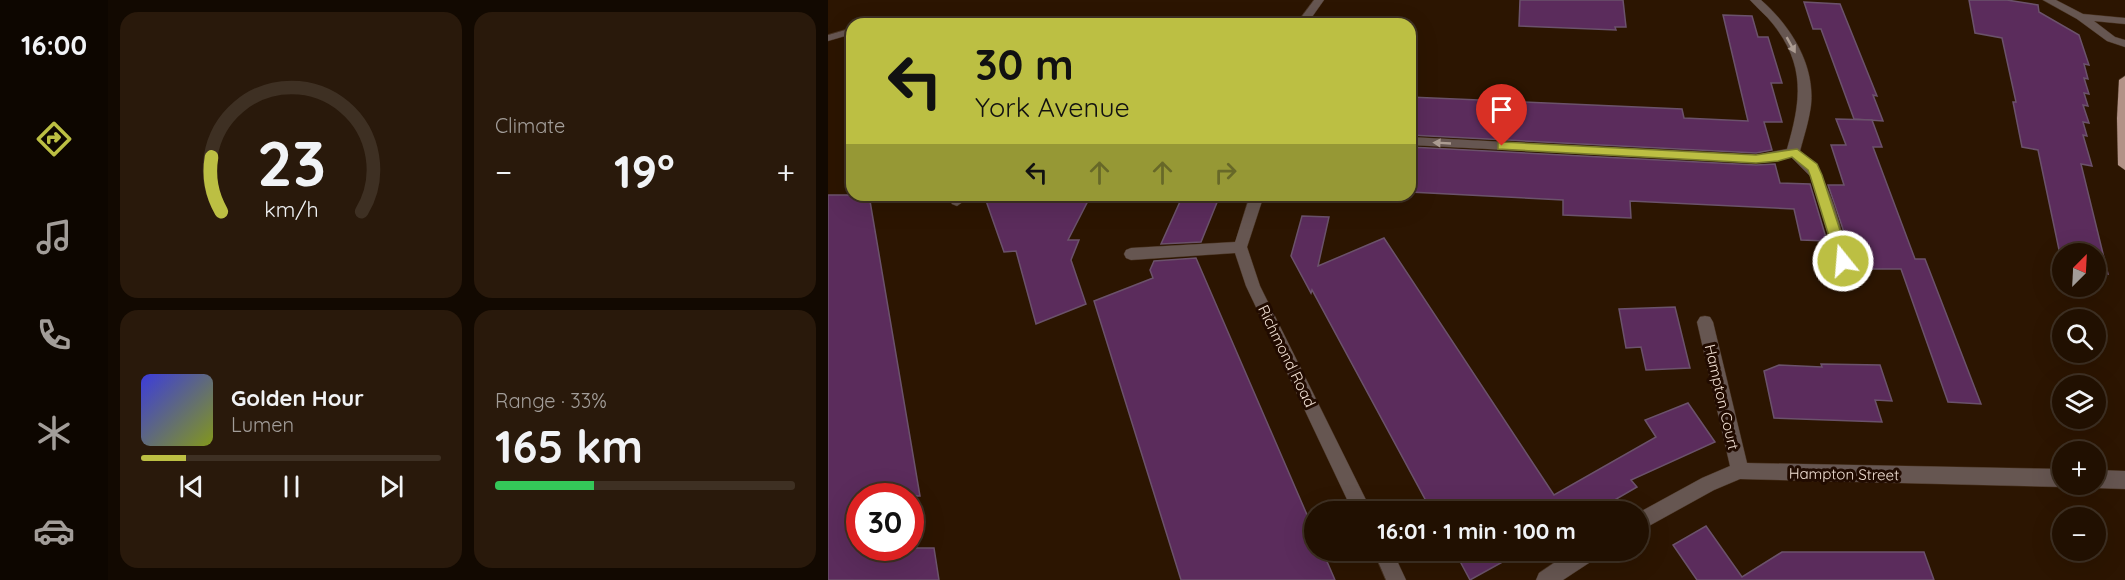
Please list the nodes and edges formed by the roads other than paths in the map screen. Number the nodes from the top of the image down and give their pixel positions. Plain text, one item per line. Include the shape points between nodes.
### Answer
1 (1319, 0) edge
2 (1755, 0) edge
3 (2048, 0) edge
4 (1770, 5) edge
5 (2081, 17) junction
6 (1306, 18) edge
7 (2125, 21) edge
8 (846, 33) edge
9 (828, 38) edge
10 (2125, 44) edge
11 (2125, 80) edge
12 (1416, 141) edge
13 (1793, 152) junction
14 (2125, 165) edge
15 (1255, 201) edge
16 (1240, 247) junction
17 (1131, 254) dead end
18 (1843, 261) dead end
19 (1705, 322) dead end
20 (1740, 471) junction
21 (2052, 478) edge
22 (2106, 479) edge
23 (2125, 480) edge
24 (1358, 501) edge
25 (1649, 517) edge
26 (1387, 561) edge
27 (1574, 561) edge
28 (1396, 580) edge
29 (1546, 580) edge

1 - 6 street
2 - 4 street
3 - 5 street
4 -> 13 street via 1803,73 1805,103
5 - 7 street
5 - 10 street via 2111,39
8 - 9 street
11 - 14 main road
13 -> 12 street via 1756,159
13 - 18 street via 1816,175
15 - 16 street
16 - 17 street
16 - 24 street, Richmond Road via 1252,286
19 - 20 street, Hampton Court
20 - 21 street, Hampton Street
20 - 25 street, Hampton Street
22 - 23 street
26 - 28 street
27 - 29 street

